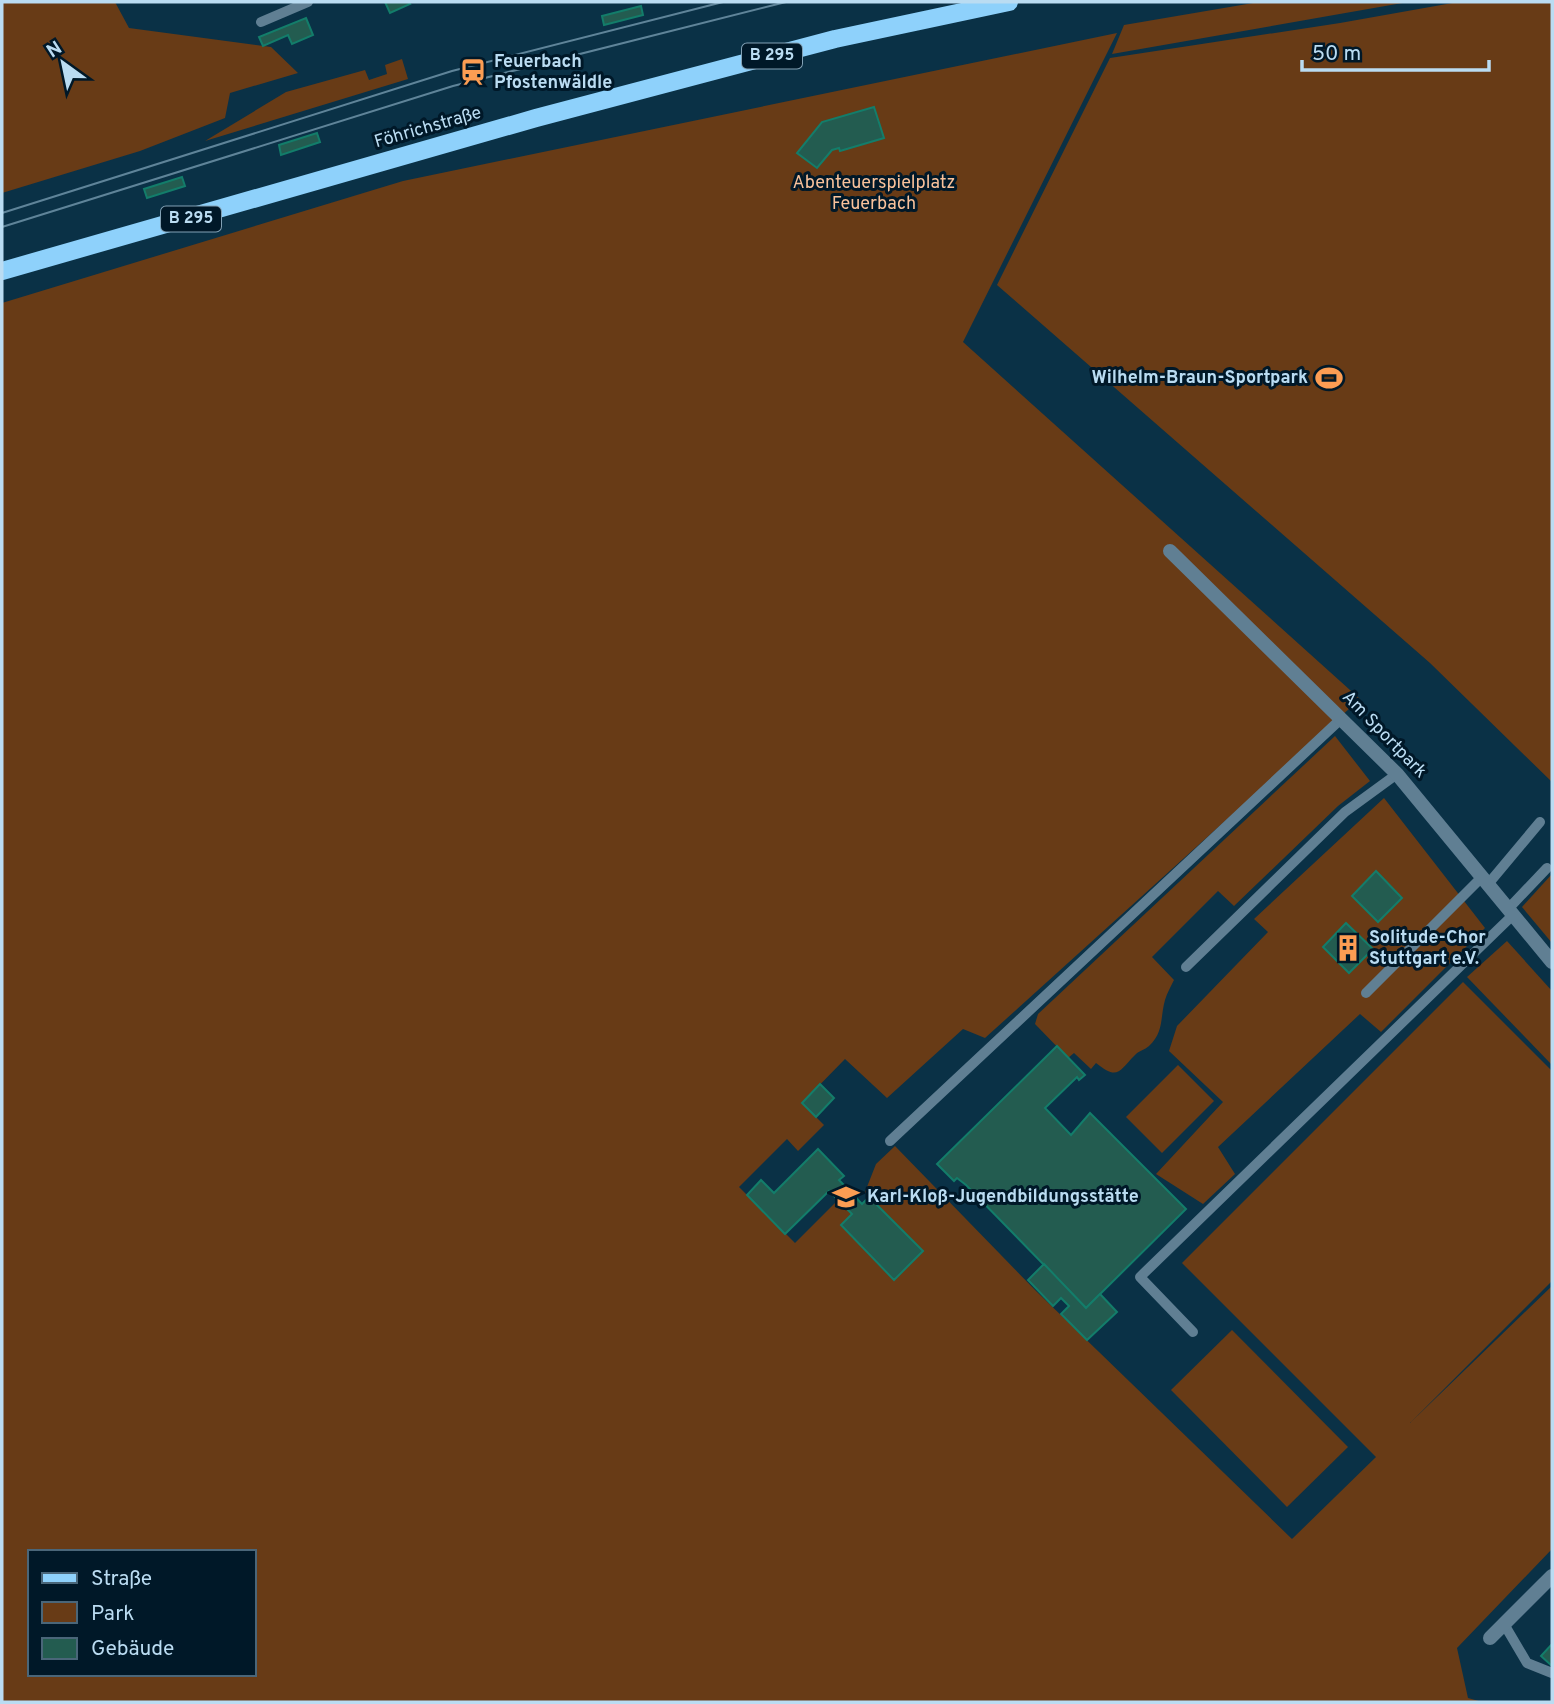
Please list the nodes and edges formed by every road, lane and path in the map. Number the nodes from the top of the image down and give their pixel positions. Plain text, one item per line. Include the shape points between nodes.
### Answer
1 (308, 2) edge
2 (1009, 2) edge
3 (261, 22) dead end
4 (35, 264) junction
5 (2, 271) edge
6 (2, 278) edge
7 (1170, 551) dead end
8 (1342, 718) junction
9 (1397, 774) junction
10 (1540, 822) dead end
11 (1547, 868) dead end
12 (1486, 879) junction
13 (1511, 911) junction
14 (1552, 962) edge
15 (1186, 967) dead end
16 (1366, 993) dead end
17 (890, 1141) dead end
18 (1193, 1332) dead end
19 (1552, 1576) edge
20 (1504, 1624) junction
21 (1490, 1638) dead end
22 (1552, 1673) edge

1 - 3 lane
2 - 4 main road, Föhrichstraße / B 295 via 835,39 536,118
4 - 5 main road, B 295
4 - 6 main road, B 295
7 - 8 street, Am Sportpark
8 - 9 street, Am Sportpark
8 - 17 lane
9 - 12 street, Am Sportpark
9 - 15 lane via 1345,812
10 - 12 lane
11 - 13 lane
12 - 13 street, Am Sportpark
12 - 16 lane
13 - 14 street, Am Sportpark
13 - 18 lane via 1140,1277
19 - 20 street
20 - 21 street
20 - 22 lane via 1527,1663

